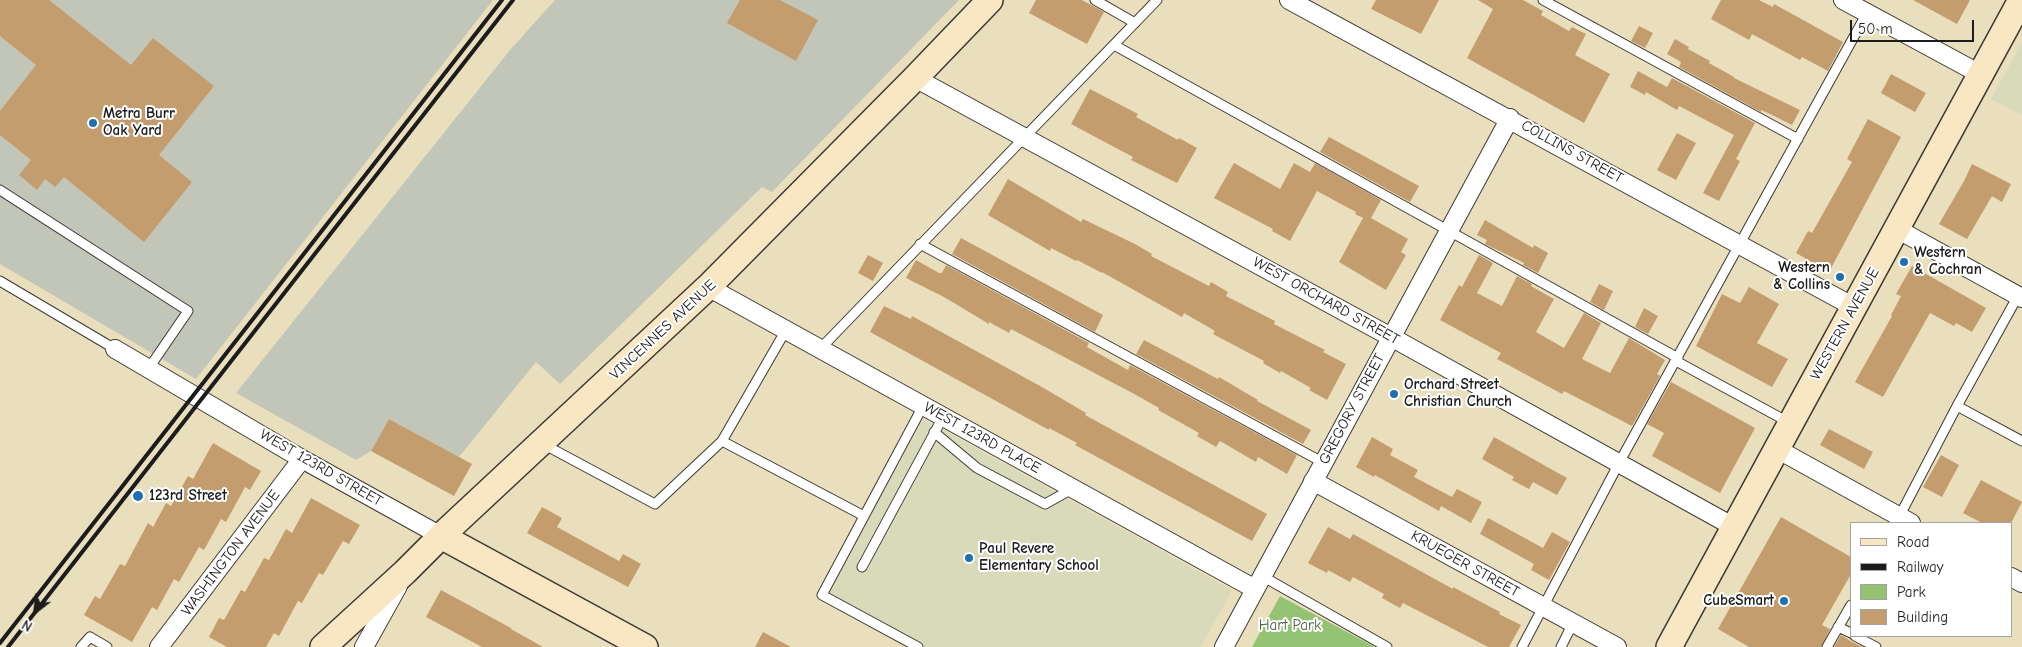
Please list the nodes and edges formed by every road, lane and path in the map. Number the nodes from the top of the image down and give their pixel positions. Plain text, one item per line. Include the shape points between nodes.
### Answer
1 (990, 0) edge
2 (1094, 0) edge
3 (1158, 0) edge
4 (1289, 0) edge
5 (1543, 0) edge
6 (1843, 0) edge
7 (1864, 7) edge
8 (2019, 7) edge
9 (1135, 23) junction
10 (1114, 45) junction
11 (1980, 74) junction
12 (915, 78) junction
13 (1510, 118) junction
14 (1024, 138) junction
15 (1798, 139) junction
16 (0, 190) edge
17 (1897, 229) junction
18 (1448, 232) junction
19 (920, 244) junction
20 (1740, 245) junction
21 (0, 281) edge
22 (708, 287) junction
23 (2021, 294) edge
24 (1854, 307) junction
25 (786, 330) junction
26 (1391, 337) junction
27 (115, 349) joint
28 (820, 349) junction
29 (1677, 359) junction
30 (148, 368) junction
31 (923, 406) junction
32 (1957, 406) junction
33 (1791, 423) junction
34 (939, 425) junction
35 (722, 441) junction
36 (2022, 441) edge
37 (541, 444) junction
38 (1777, 449) junction
39 (302, 459) junction
40 (1324, 462) junction
41 (1619, 463) junction
42 (1314, 481) junction
43 (1072, 489) junction
44 (864, 516) junction
45 (1902, 521) edge
46 (1734, 527) junction
47 (441, 536) junction
48 (862, 567) dead end
49 (405, 572) junction
50 (1258, 583) junction
51 (1543, 606) junction
52 (1850, 607) edge
53 (1573, 623) junction
54 (1838, 627) junction
55 (1850, 633) edge
56 (1857, 637) edge
57 (367, 646) edge
58 (1612, 646) edge
59 (81, 647) edge
60 (107, 647) edge
61 (160, 647) edge
62 (322, 647) edge
63 (646, 647) edge
64 (918, 647) edge
65 (1224, 647) edge
66 (1387, 647) edge
67 (1522, 647) edge
68 (1560, 647) edge
69 (1669, 647) edge
70 (1828, 647) edge
71 (1876, 647) edge

1 - 12 main road, VINCENNES AVENUE
2 - 9 lane
3 - 9 lane
4 - 13 street, COLLINS STREET
5 - 15 lane
6 - 7 street
7 - 11 street
7 - 15 lane
8 - 11 main road, WESTERN AVENUE
9 - 10 lane
10 - 14 lane
10 - 18 lane
11 - 17 main road, WESTERN AVENUE
12 - 14 street, WEST ORCHARD STREET
12 - 22 main road, VINCENNES AVENUE
13 - 18 street, GREGORY STREET
13 - 20 street, COLLINS STREET
14 - 19 lane
14 - 26 street, WEST ORCHARD STREET
15 - 20 lane
16 - 30 lane via 188,311
17 - 23 street
17 - 24 main road, WESTERN AVENUE
18 - 26 street, GREGORY STREET
18 - 29 lane
19 - 28 lane
19 - 40 lane
20 - 24 street, COLLINS STREET
20 - 29 lane
21 - 27 lane, WEST 123RD STREET
22 - 25 street, WEST 123RD PLACE
22 - 37 main road, VINCENNES AVENUE
23 - 32 lane
24 - 33 main road, WESTERN AVENUE
25 - 28 street, WEST 123RD PLACE
25 - 35 lane
26 - 40 street, GREGORY STREET
26 - 41 street, WEST ORCHARD STREET
27 - 30 street, WEST 123RD STREET
28 - 31 street, WEST 123RD PLACE
29 - 33 lane
29 - 41 lane
30 - 39 street, WEST 123RD STREET
31 - 34 street, WEST 123RD PLACE
31 - 44 lane
32 - 36 lane
32 - 45 lane
33 - 38 main road, WESTERN AVENUE
34 - 43 street, WEST 123RD PLACE
34 - 43 lane via 976,468 1045,504
34 - 48 lane
35 - 37 lane via 655,504
35 - 44 lane
37 - 47 main road, VINCENNES AVENUE
38 - 45 street
38 - 46 main road, WESTERN AVENUE
39 - 47 street, WEST 123RD STREET
39 - 61 street, WASHINGTON AVENUE
40 - 42 street, GREGORY STREET
41 - 46 street, WEST ORCHARD STREET
41 - 51 lane
42 - 50 street, GREGORY STREET
42 - 51 street, KRUEGER STREET
43 - 50 street, WEST 123RD PLACE
44 - 64 lane via 822,595
46 - 69 main road, WESTERN AVENUE
47 - 49 main road, VINCENNES AVENUE
47 - 63 main road, WEST 123RD STREET
49 - 57 street
49 - 62 main road, VINCENNES AVENUE
50 - 65 street, GREGORY STREET
50 - 66 lane
51 - 53 street, KRUEGER STREET
51 - 67 lane
52 - 54 lane
53 - 58 street, KRUEGER STREET
53 - 68 lane
54 - 55 lane
54 - 70 lane
56 - 71 lane
59 - 60 lane via 90,637

